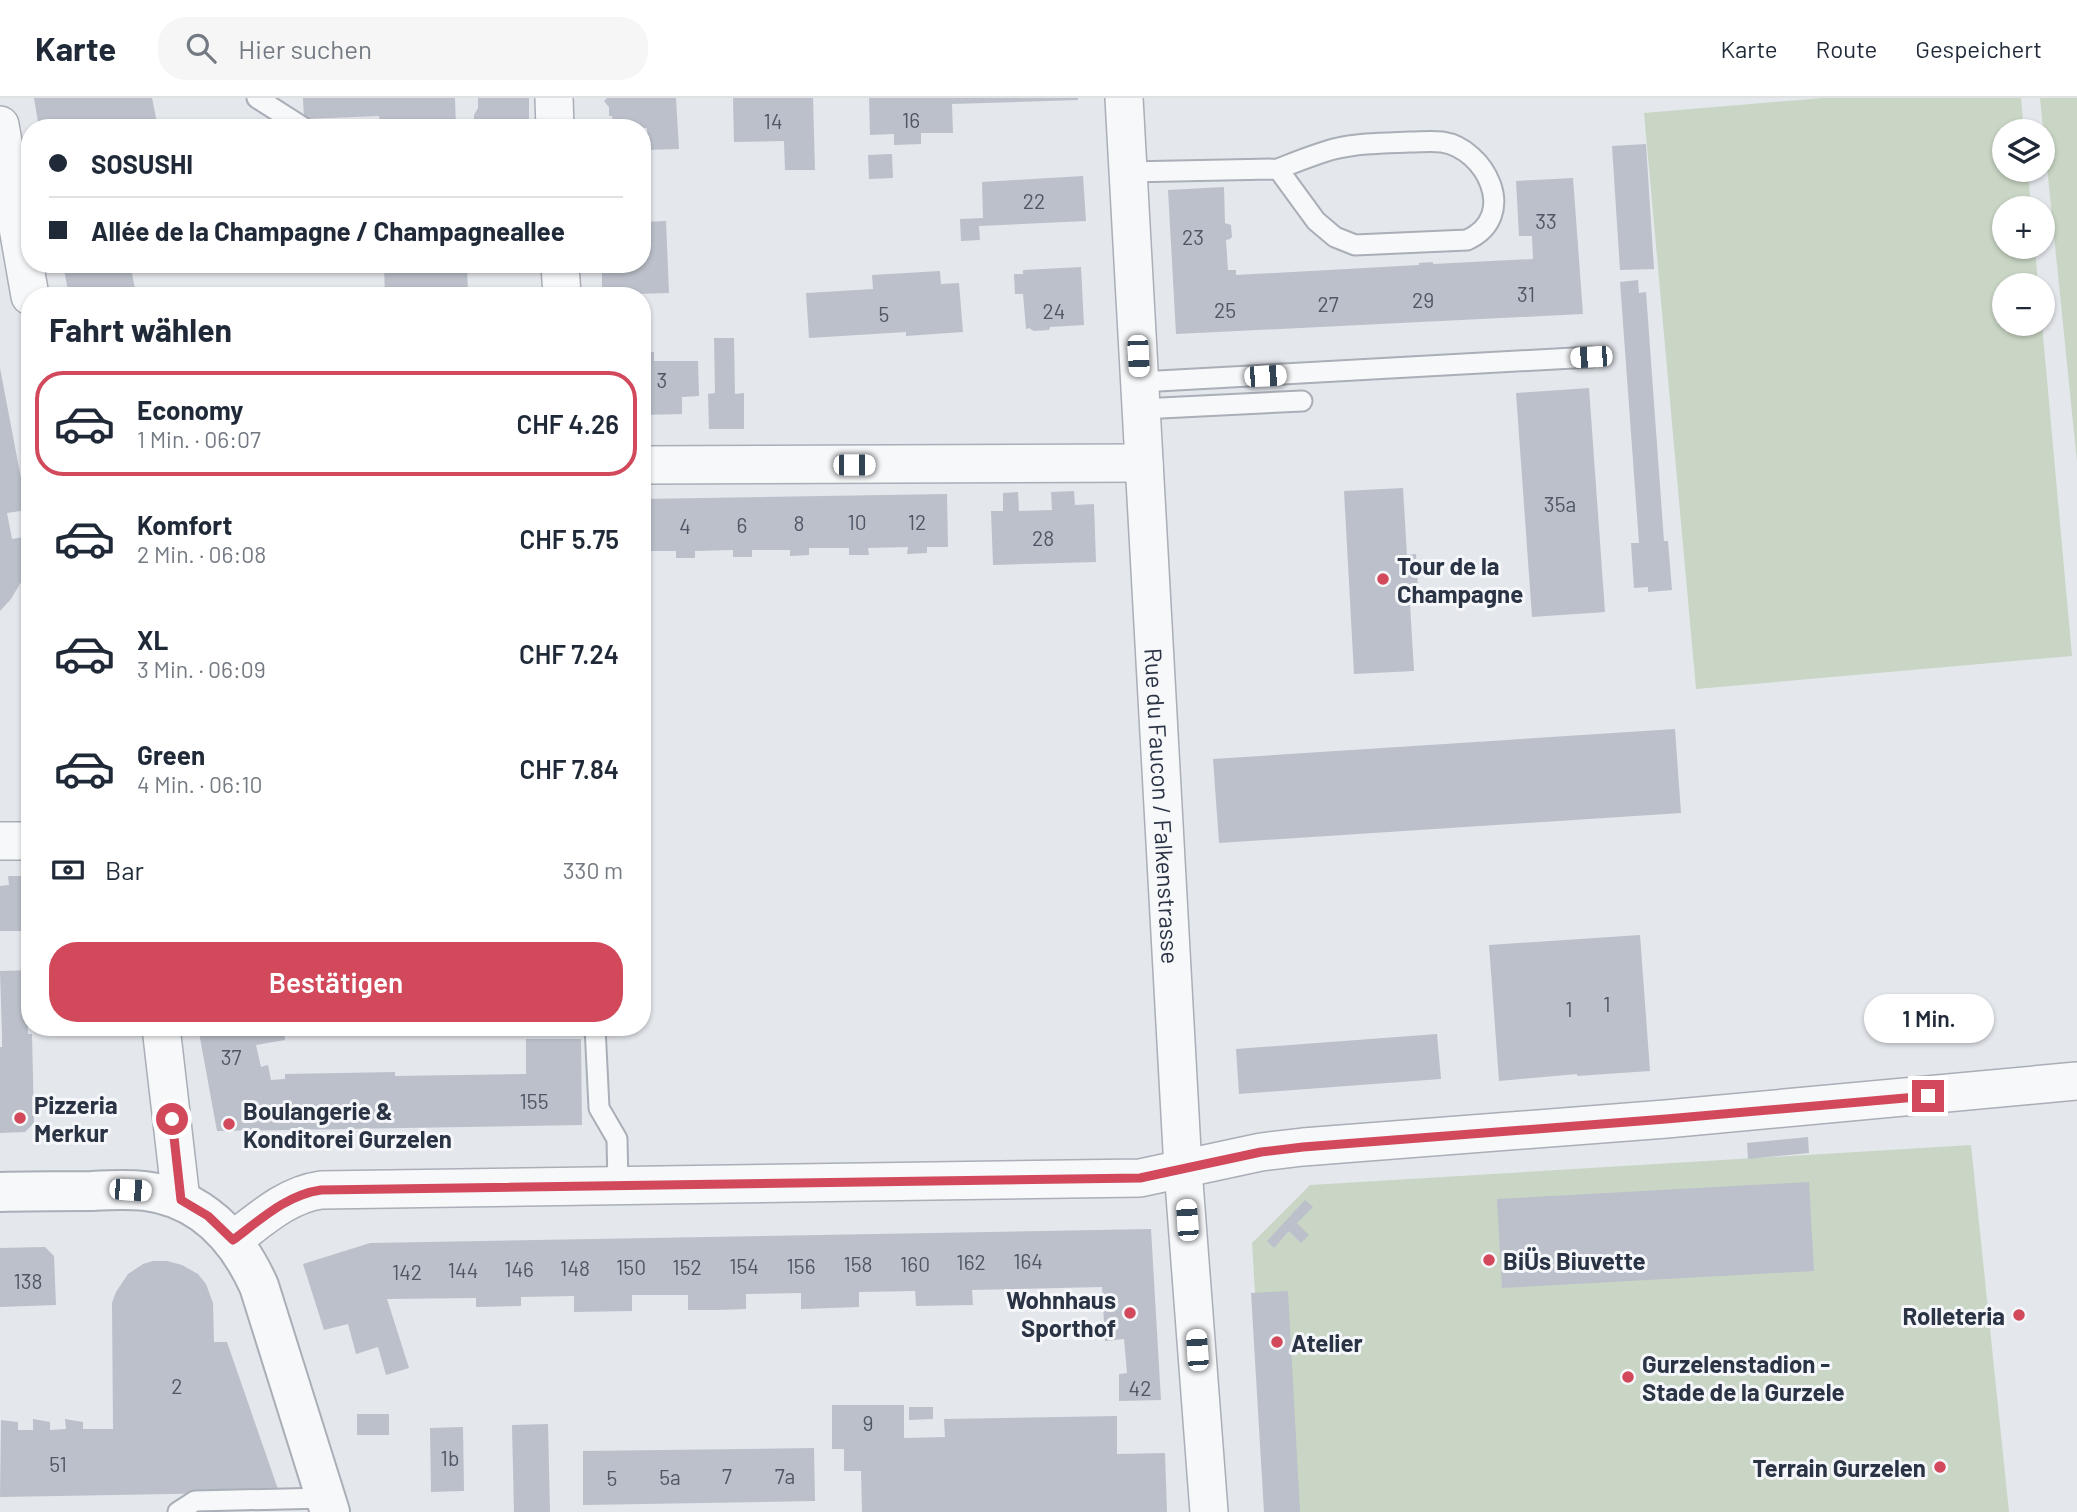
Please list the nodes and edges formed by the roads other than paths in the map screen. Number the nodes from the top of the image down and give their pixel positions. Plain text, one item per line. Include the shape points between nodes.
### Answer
1 (257, 98) edge
2 (554, 98) edge
3 (1124, 98) edge
4 (290, 119) edge
5 (555, 119) edge
6 (0, 125) edge
7 (1278, 169) junction
8 (1128, 173) junction
9 (21, 245) edge
10 (1591, 357) dead end
11 (1141, 395) junction
12 (1302, 401) dead end
13 (1144, 463) junction
14 (651, 465) edge
15 (0, 841) edge
16 (21, 841) edge
17 (162, 1036) edge
18 (595, 1036) edge
19 (2077, 1081) edge
20 (1183, 1169) junction
21 (618, 1186) junction
22 (0, 1192) edge
23 (181, 1200) junction
24 (233, 1240) junction
25 (328, 1505) edge
26 (178, 1512) edge
27 (1209, 1512) edge

1 - 4 lane
2 - 5 street
3 - 8 street, Rue du Faucon / Falkenstrasse
6 - 9 street
7 - 7 lane via 1316,221 1335,237 1355,245 1467,240 1488,225 1495,206 1488,179 1477,163 1443,142 1334,149
7 - 8 lane
8 - 11 street, Rue du Faucon / Falkenstrasse
10 - 11 lane
11 - 12 lane
11 - 13 street, Rue du Faucon / Falkenstrasse
13 - 14 street
13 - 20 street, Rue du Faucon / Falkenstrasse
15 - 16 street
17 - 23 street
18 - 21 lane via 599,1108 617,1139
19 - 20 street via 1303,1147
20 - 21 street via 1140,1178
20 - 27 street, Rue du Faucon / Falkenstrasse
21 - 24 street via 321,1190 287,1201
22 - 23 street via 130,1190
23 - 24 street via 208,1216
24 - 25 street via 259,1286
25 - 26 lane via 195,1501

